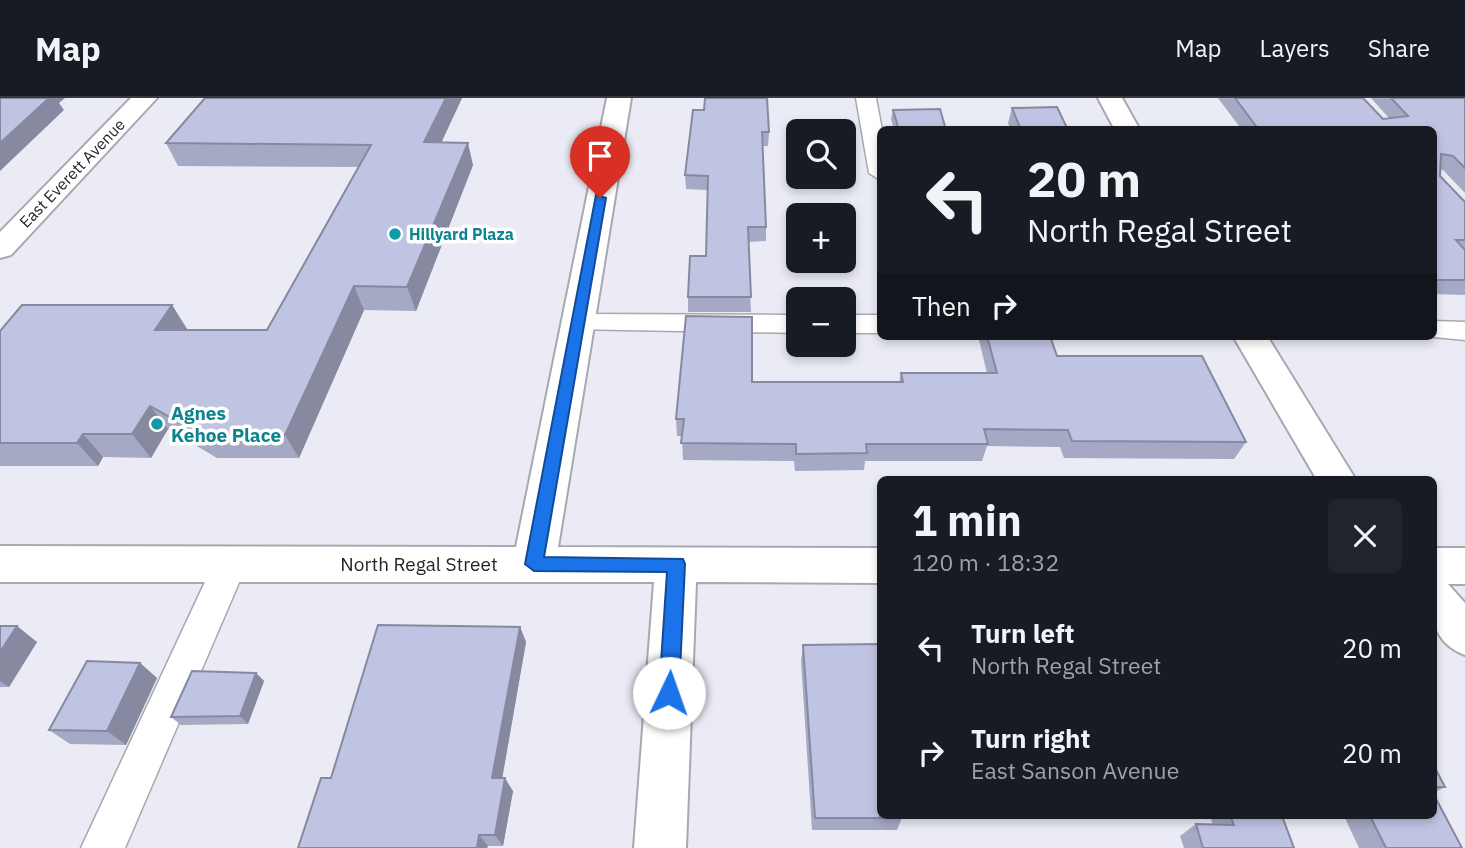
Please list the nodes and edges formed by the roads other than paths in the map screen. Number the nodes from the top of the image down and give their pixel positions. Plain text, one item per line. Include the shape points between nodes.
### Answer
1 (145, 98) edge
2 (619, 98) edge
3 (866, 98) edge
4 (1110, 98) edge
5 (1126, 126) edge
6 (877, 157) edge
7 (0, 249) edge
8 (578, 323) junction
9 (786, 324) edge
10 (856, 324) edge
11 (877, 324) edge
12 (1437, 330) edge
13 (1465, 331) edge
14 (1252, 340) edge
15 (1335, 476) edge
16 (0, 564) edge
17 (230, 564) junction
18 (534, 564) junction
19 (676, 564) junction
20 (877, 565) edge
21 (1437, 566) edge
22 (1465, 566) edge
23 (1437, 602) edge
24 (1465, 635) edge
25 (103, 848) edge
26 (660, 848) edge

1 - 7 street, East Everett Avenue
2 - 8 street
3 - 6 lane
4 - 5 street
8 - 9 lane
8 - 18 street
10 - 11 lane
12 - 13 lane
14 - 15 street
16 - 17 street, North Regal Street
17 - 18 street, North Regal Street
17 - 25 lane
18 - 19 street, North Regal Street
19 - 20 street, North Regal Street
19 - 26 street
21 - 22 street
23 - 24 street

